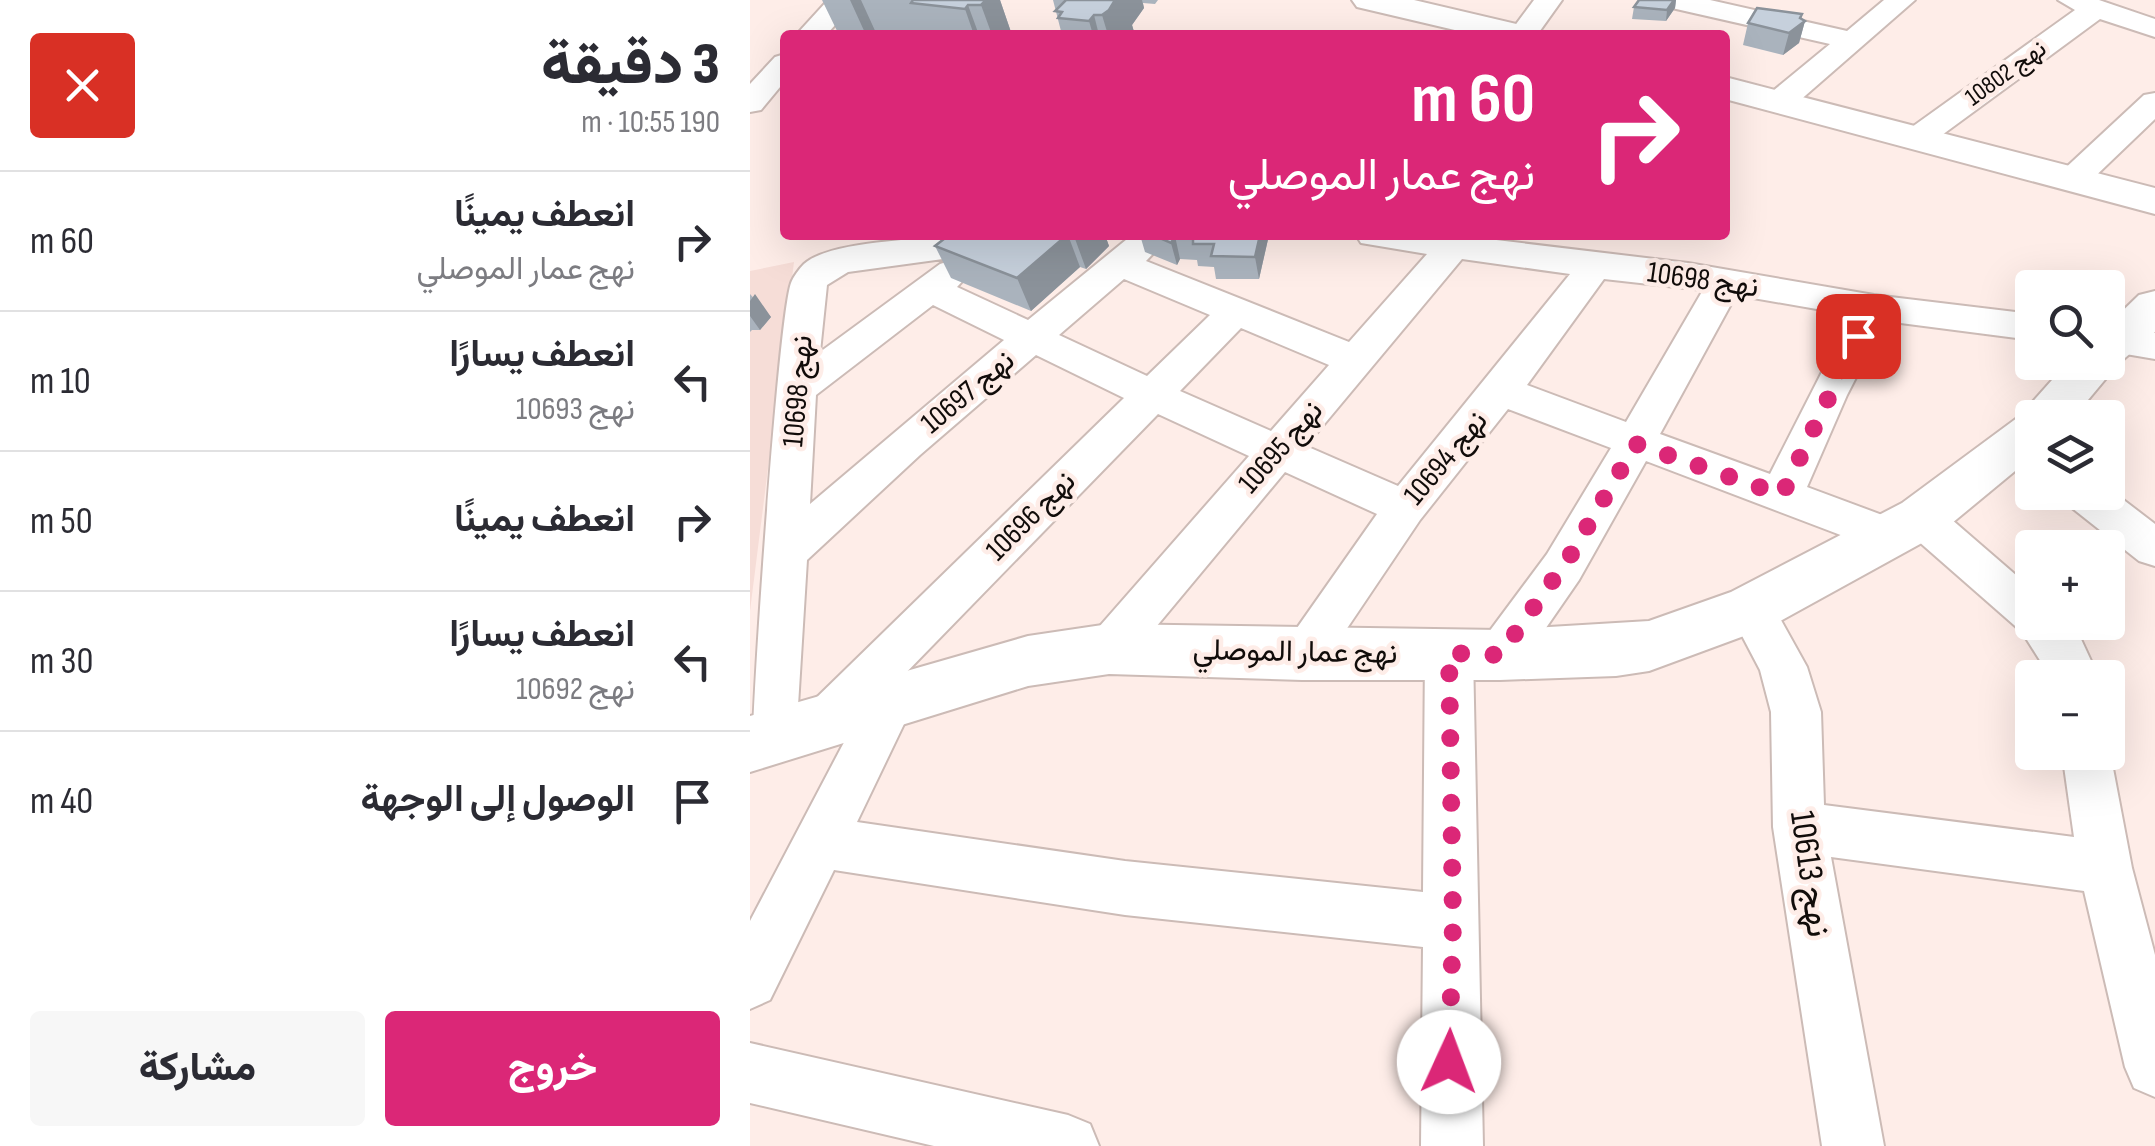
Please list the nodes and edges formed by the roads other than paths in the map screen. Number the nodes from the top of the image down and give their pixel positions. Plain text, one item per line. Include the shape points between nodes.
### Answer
1 (844, 0) edge
2 (1369, 0) edge
3 (1548, 0) edge
4 (1674, 0) edge
5 (1901, 0) edge
6 (2084, 4) edge
7 (2155, 28) edge
8 (815, 30) edge
9 (1500, 30) edge
10 (1526, 30) edge
11 (1854, 41) junction
12 (780, 69) edge
13 (1730, 89) edge
14 (1779, 102) junction
15 (2155, 102) edge
16 (750, 104) edge
17 (1916, 139) junction
18 (2072, 180) junction
19 (2155, 201) edge
20 (994, 240) joint
21 (1148, 240) edge
22 (1410, 240) edge
23 (1453, 246) junction
24 (1121, 264) junction
25 (1595, 266) junction
26 (1727, 281) junction
27 (930, 290) junction
28 (2155, 306) edge
29 (1874, 307) junction
30 (1236, 312) junction
31 (2015, 325) edge
32 (1034, 337) junction
33 (2125, 338) edge
34 (1355, 360) junction
35 (2086, 380) edge
36 (796, 389) junction
37 (1502, 391) junction
38 (1152, 395) junction
39 (2067, 400) edge
40 (1636, 444) junction
41 (2015, 449) edge
42 (1278, 452) junction
43 (1782, 495) junction
44 (1404, 508) junction
45 (2105, 510) edge
46 (1904, 526) junction
47 (2155, 548) edge
48 (785, 553) junction
49 (2015, 604) edge
50 (1751, 609) junction
51 (1109, 648) junction
52 (1475, 654) junction
53 (1302, 655) junction
54 (890, 701) junction
55 (826, 721) junction
56 (761, 741) edge
57 (2090, 770) edge
58 (1798, 827) junction
59 (821, 842) junction
60 (2105, 868) junction
61 (1453, 923) junction
62 (750, 980) edge
63 (2148, 1000) edge
64 (2155, 1067) edge
65 (750, 1073) edge
66 (1068, 1146) edge
67 (1452, 1146) edge
68 (1854, 1146) edge

1 - 8 street
2 - 9 street
3 - 10 street
4 - 11 street
5 - 11 street
6 - 7 street
6 - 17 street, نهج 10802
11 - 14 street
12 - 16 street
13 - 14 street
14 - 17 street
15 - 18 street
17 - 18 street
18 - 19 street
20 - 27 street
20 - 36 street, نهج 10698 via 841,261 819,270 807,290
21 - 24 street, نهج 10697
22 - 23 street, نهج 10698
23 - 25 street, نهج 10698
23 - 34 street, نهج 10695
24 - 30 street
24 - 32 street, نهج 10697
25 - 26 street, نهج 10698
25 - 37 street, نهج 10694
26 - 29 street, نهج 10698
26 - 40 street
27 - 32 street
27 - 36 street
28 - 33 street, نهج عمار الموصلي
29 - 31 street, نهج 10698
29 - 43 street
30 - 34 street
30 - 38 street, نهج 10696
32 - 38 street
32 - 48 street, نهج 10697
34 - 42 street, نهج 10695
35 - 39 street, نهج عمار الموصلي
36 - 48 street, نهج 10698
37 - 40 street
37 - 44 street, نهج 10694
38 - 42 street
38 - 55 street, نهج 10696
40 - 43 street
40 - 52 street via 1570,556
41 - 46 street, نهج عمار الموصلي
42 - 44 street
42 - 51 street, نهج 10695
43 - 46 street
44 - 53 street, نهج 10694
45 - 47 street
46 - 49 street
46 - 50 street, نهج عمار الموصلي
48 - 56 street, نهج 10698
50 - 52 street, نهج عمار الموصلي via 1648,646
50 - 58 street, نهج 10613 via 1783,667 1796,712
51 - 53 street, نهج عمار الموصلي
51 - 54 street, نهج عمار الموصلي via 1028,662
52 - 53 street, نهج عمار الموصلي
52 - 61 street
54 - 55 street, نهج عمار الموصلي
54 - 59 street
55 - 56 street, نهج عمار الموصلي
57 - 60 street
58 - 60 street
58 - 68 street, نهج 10613
59 - 61 street via 1126,888
59 - 62 street
60 - 63 street
61 - 67 street
63 - 64 street
65 - 66 street

